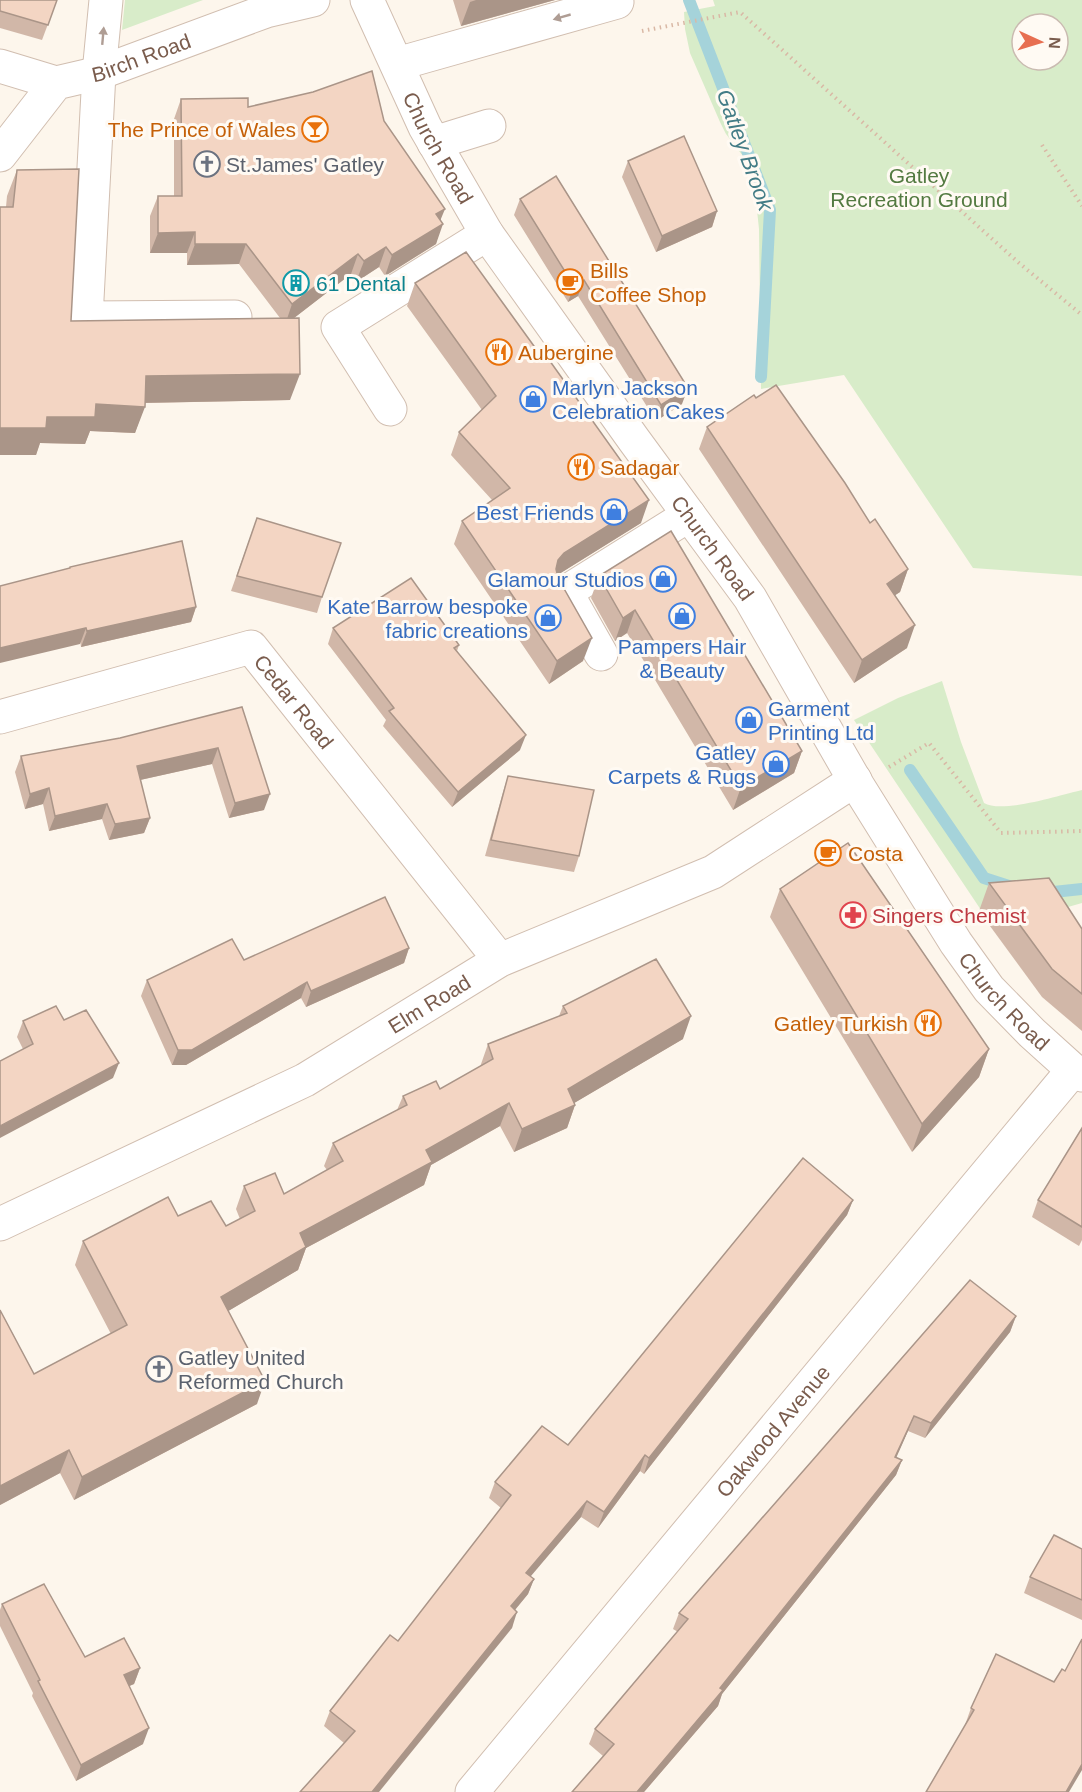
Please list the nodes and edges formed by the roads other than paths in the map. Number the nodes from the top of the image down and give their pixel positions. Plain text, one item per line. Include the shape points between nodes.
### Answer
1 (106, 0) edge
2 (313, 0) edge
3 (367, 0) edge
4 (616, 0) edge
5 (397, 64) junction
6 (0, 66) edge
7 (99, 73) junction
8 (56, 83) junction
9 (489, 126) dead end
10 (434, 143) junction
11 (0, 155) edge
12 (488, 234) junction
13 (236, 317) edge
14 (390, 409) dead end
15 (689, 515) junction
16 (601, 654) dead end
17 (0, 717) edge
18 (856, 783) junction
19 (500, 960) junction
20 (1078, 1072) edge
21 (0, 1224) edge
22 (472, 1792) edge

7 -> 1 street
2 - 7 street, Birch Road via 266,11
3 - 5 street, Church Road
4 -> 5 street
5 - 10 street, Church Road
6 - 8 street
7 - 8 street, Birch Road
7 - 13 street via 86,318
8 - 11 street
9 - 10 street
10 - 12 street, Church Road
12 - 14 street via 338,327
12 - 15 street, Church Road
15 - 16 street via 566,592
15 - 18 street, Church Road via 750,598
17 - 19 street, Cedar Road via 251,647
18 - 19 street, Elm Road via 713,872
18 - 20 street, Church Road via 989,989
19 - 21 street, Elm Road via 304,1080
20 - 22 street, Oakwood Avenue

